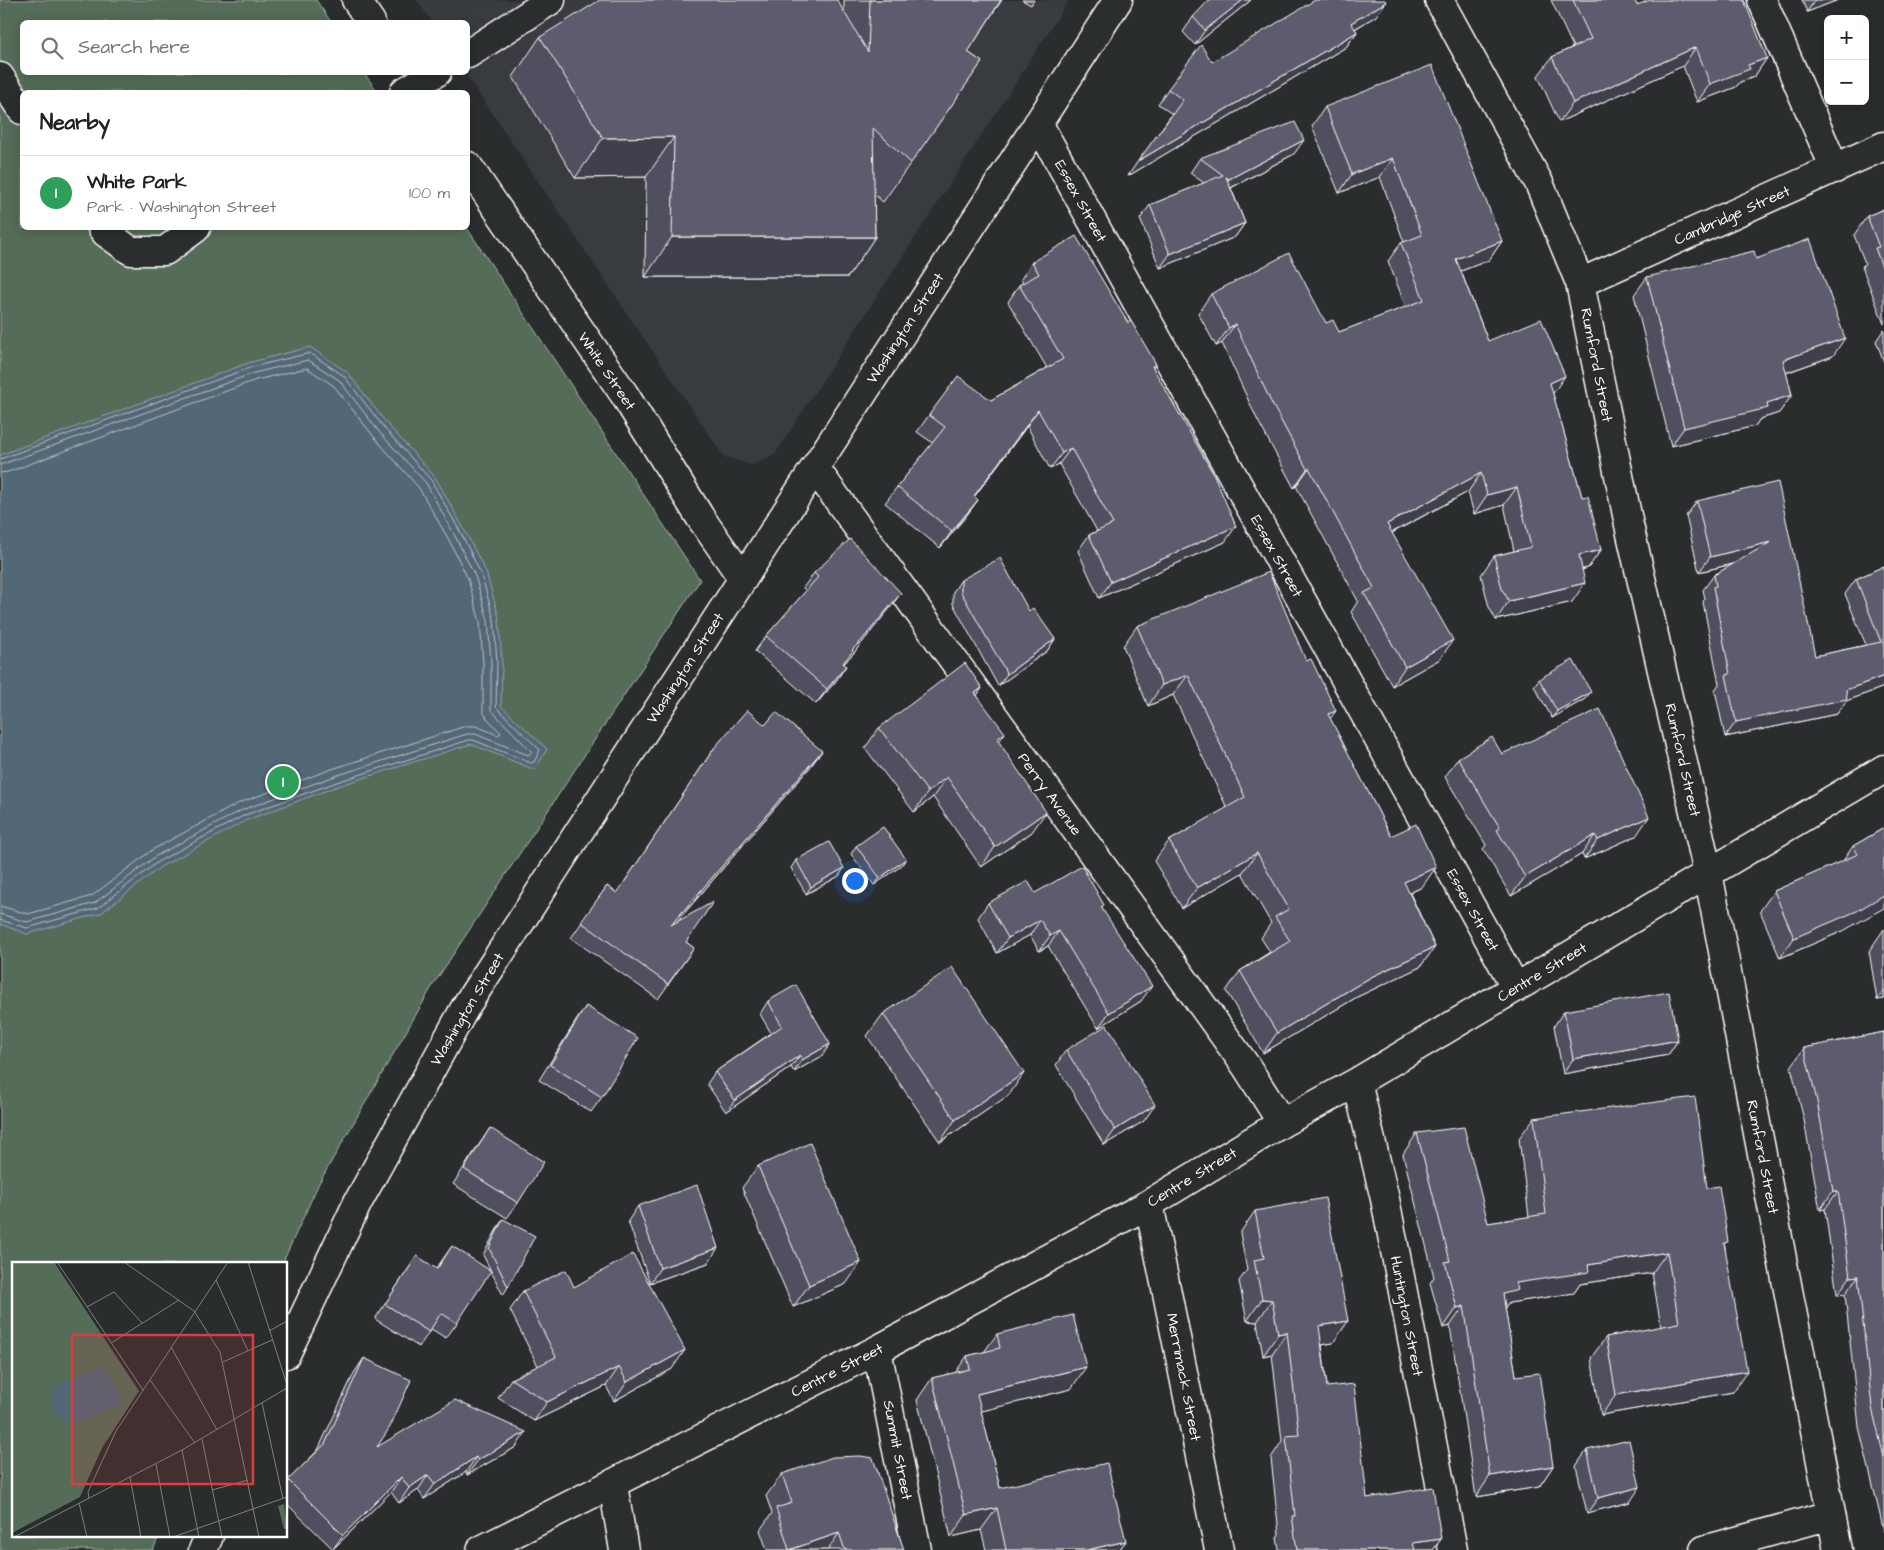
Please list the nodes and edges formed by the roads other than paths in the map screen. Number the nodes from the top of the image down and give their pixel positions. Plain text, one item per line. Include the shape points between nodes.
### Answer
1 (356, 0) edge
2 (551, 0) edge
3 (1118, 0) edge
4 (1439, 0) edge
5 (1762, 0) edge
6 (369, 20) edge
7 (470, 53) edge
8 (430, 75) edge
9 (0, 77) edge
10 (409, 86) edge
11 (20, 107) edge
12 (1038, 124) junction
13 (1884, 146) edge
14 (470, 169) edge
15 (1834, 169) junction
16 (104, 230) edge
17 (193, 230) edge
18 (1580, 283) junction
19 (815, 468) junction
20 (743, 579) junction
21 (1884, 769) edge
22 (1708, 873) junction
23 (1516, 988) junction
24 (1357, 1082) junction
25 (1282, 1123) junction
26 (1149, 1204) junction
27 (288, 1350) edge
28 (877, 1350) junction
29 (613, 1485) junction
30 (1831, 1515) junction
31 (208, 1538) edge
32 (203, 1550) edge
33 (482, 1550) edge
34 (624, 1550) edge
35 (917, 1550) edge
36 (1219, 1550) edge
37 (1453, 1550) edge
38 (1704, 1550) edge
39 (1838, 1550) edge

1 - 6 street
2 - 7 street
3 - 12 street, Washington Street
4 - 18 street, Rumford Street via 1539,182
5 - 15 street
8 - 10 street
9 - 11 street
12 - 19 street, Washington Street
12 - 23 street, Essex Street
13 - 15 street, Cambridge Street
14 - 20 street, White Street via 624,394 700,517
15 - 18 street, Cambridge Street
16 - 17 street via 131,251 165,251
18 - 22 street, Rumford Street via 1629,525
19 - 20 street, Washington Street
19 - 25 street, Perry Avenue via 1246,1066
20 - 27 street, Washington Street via 466,1006 358,1202
21 - 22 street, Centre Street
22 - 23 street, Centre Street
22 - 30 street, Rumford Street
23 - 24 street, Centre Street
24 - 25 street, Centre Street
24 - 37 street, Huntington Street via 1385,1199
25 - 26 street, Centre Street
26 - 28 street, Centre Street
26 - 36 street, Merrimack Street
28 - 29 street, Centre Street
28 - 35 street, Summit Street
29 - 33 street, Centre Street
29 - 34 street
30 - 38 street
30 - 39 street, Rumford Street
31 - 32 street

